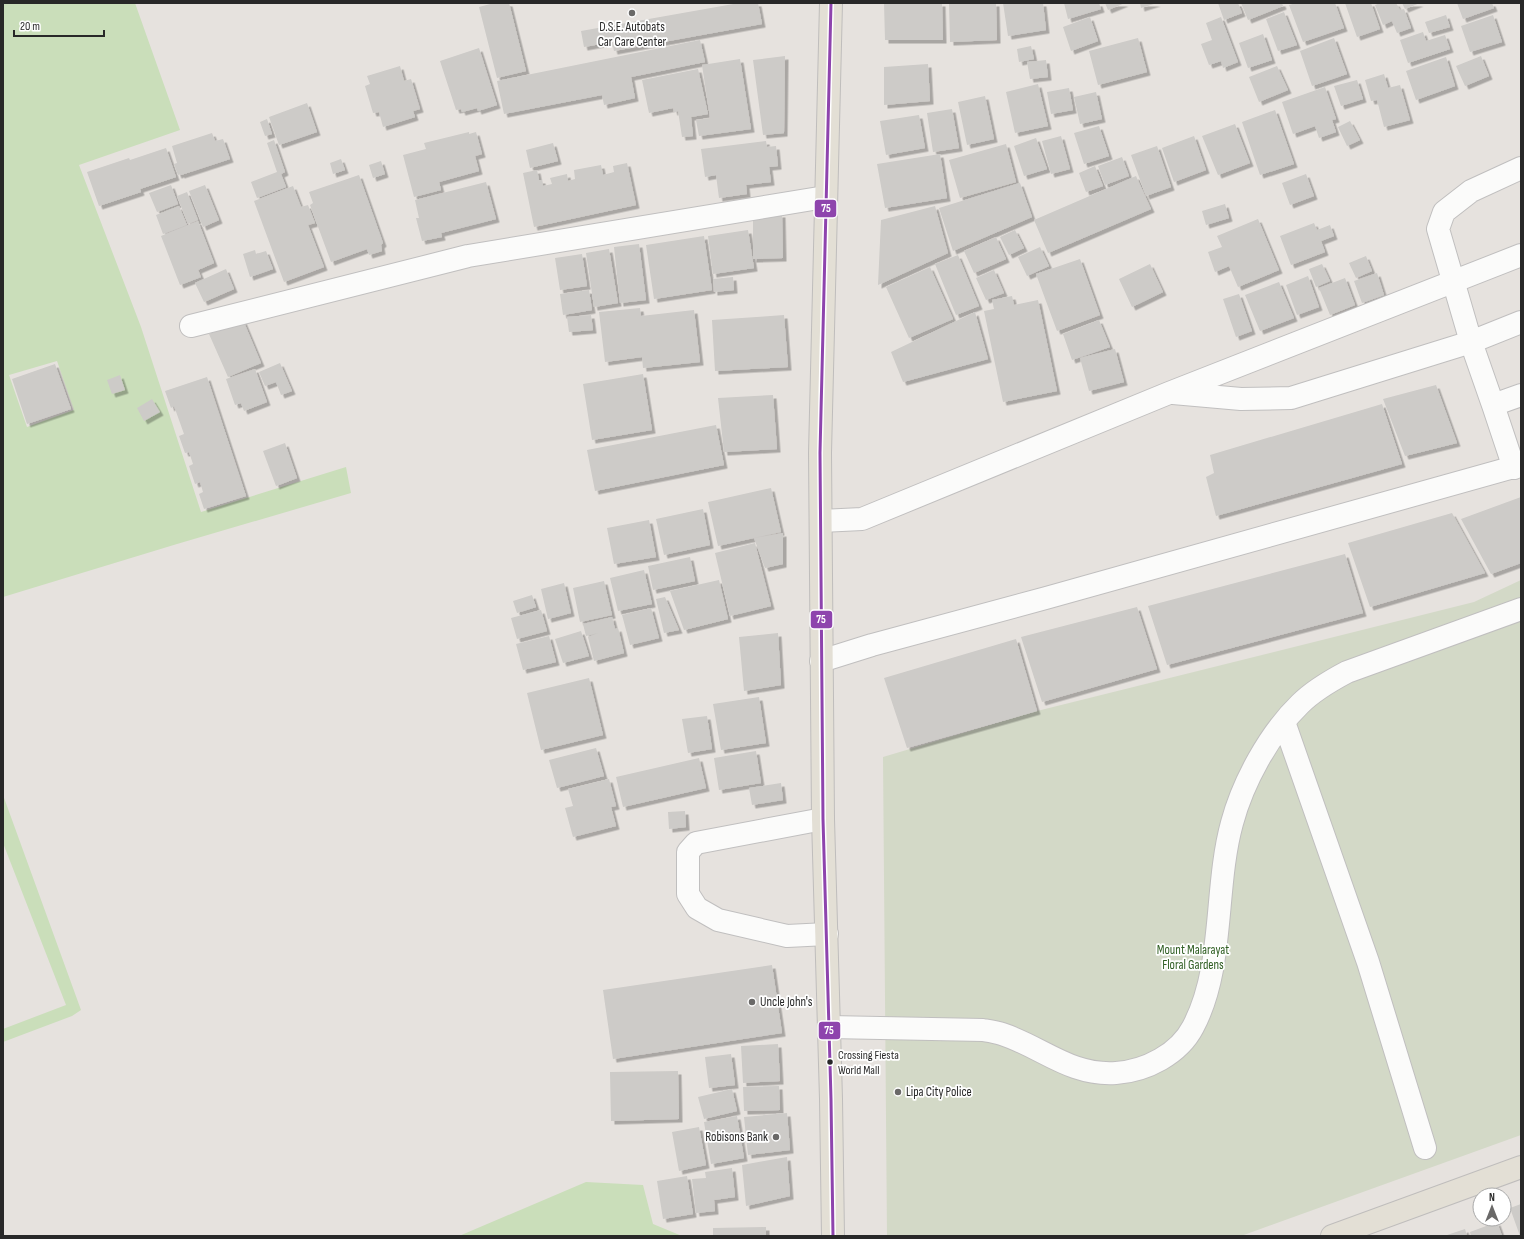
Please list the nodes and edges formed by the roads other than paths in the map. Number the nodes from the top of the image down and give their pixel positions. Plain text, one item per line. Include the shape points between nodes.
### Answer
1 (831, 3) edge
2 (1521, 168) edge
3 (825, 197) junction
4 (1521, 256) edge
5 (1453, 283) junction
6 (1521, 322) edge
7 (191, 326) dead end
8 (1471, 342) junction
9 (1168, 393) junction
10 (1521, 395) edge
11 (1493, 405) junction
12 (1517, 466) edge
13 (821, 521) junction
14 (1521, 609) edge
15 (821, 661) junction
16 (1284, 722) junction
17 (823, 818) junction
18 (826, 934) junction
19 (829, 1027) junction
20 (1425, 1148) dead end
21 (1521, 1167) edge
22 (833, 1236) edge
23 (1332, 1236) edge

1 - 3 main road
2 - 5 street via 1471,191 1444,212 1438,229
3 - 7 street via 468,256
3 - 13 main road
4 - 5 street
5 - 8 street
5 - 9 street
6 - 8 street
8 - 9 street via 1291,398 1241,399
8 - 11 street
9 - 13 street via 862,519
10 - 11 street
11 - 12 street
12 - 15 street
13 - 15 main road
14 - 16 street via 1348,672 1315,692
15 - 17 main road
16 - 19 street via 1258,761 1234,815 1223,864 1216,941 1206,994 1193,1028 1184,1042 1172,1052 1143,1067 1116,1073 1101,1072 1069,1065 1013,1038 983,1030
16 - 20 street via 1368,962
17 - 18 main road
17 - 18 street via 696,843 688,852 688,894 697,908 718,920 787,936
18 - 19 main road
19 - 22 main road
21 - 23 main road

